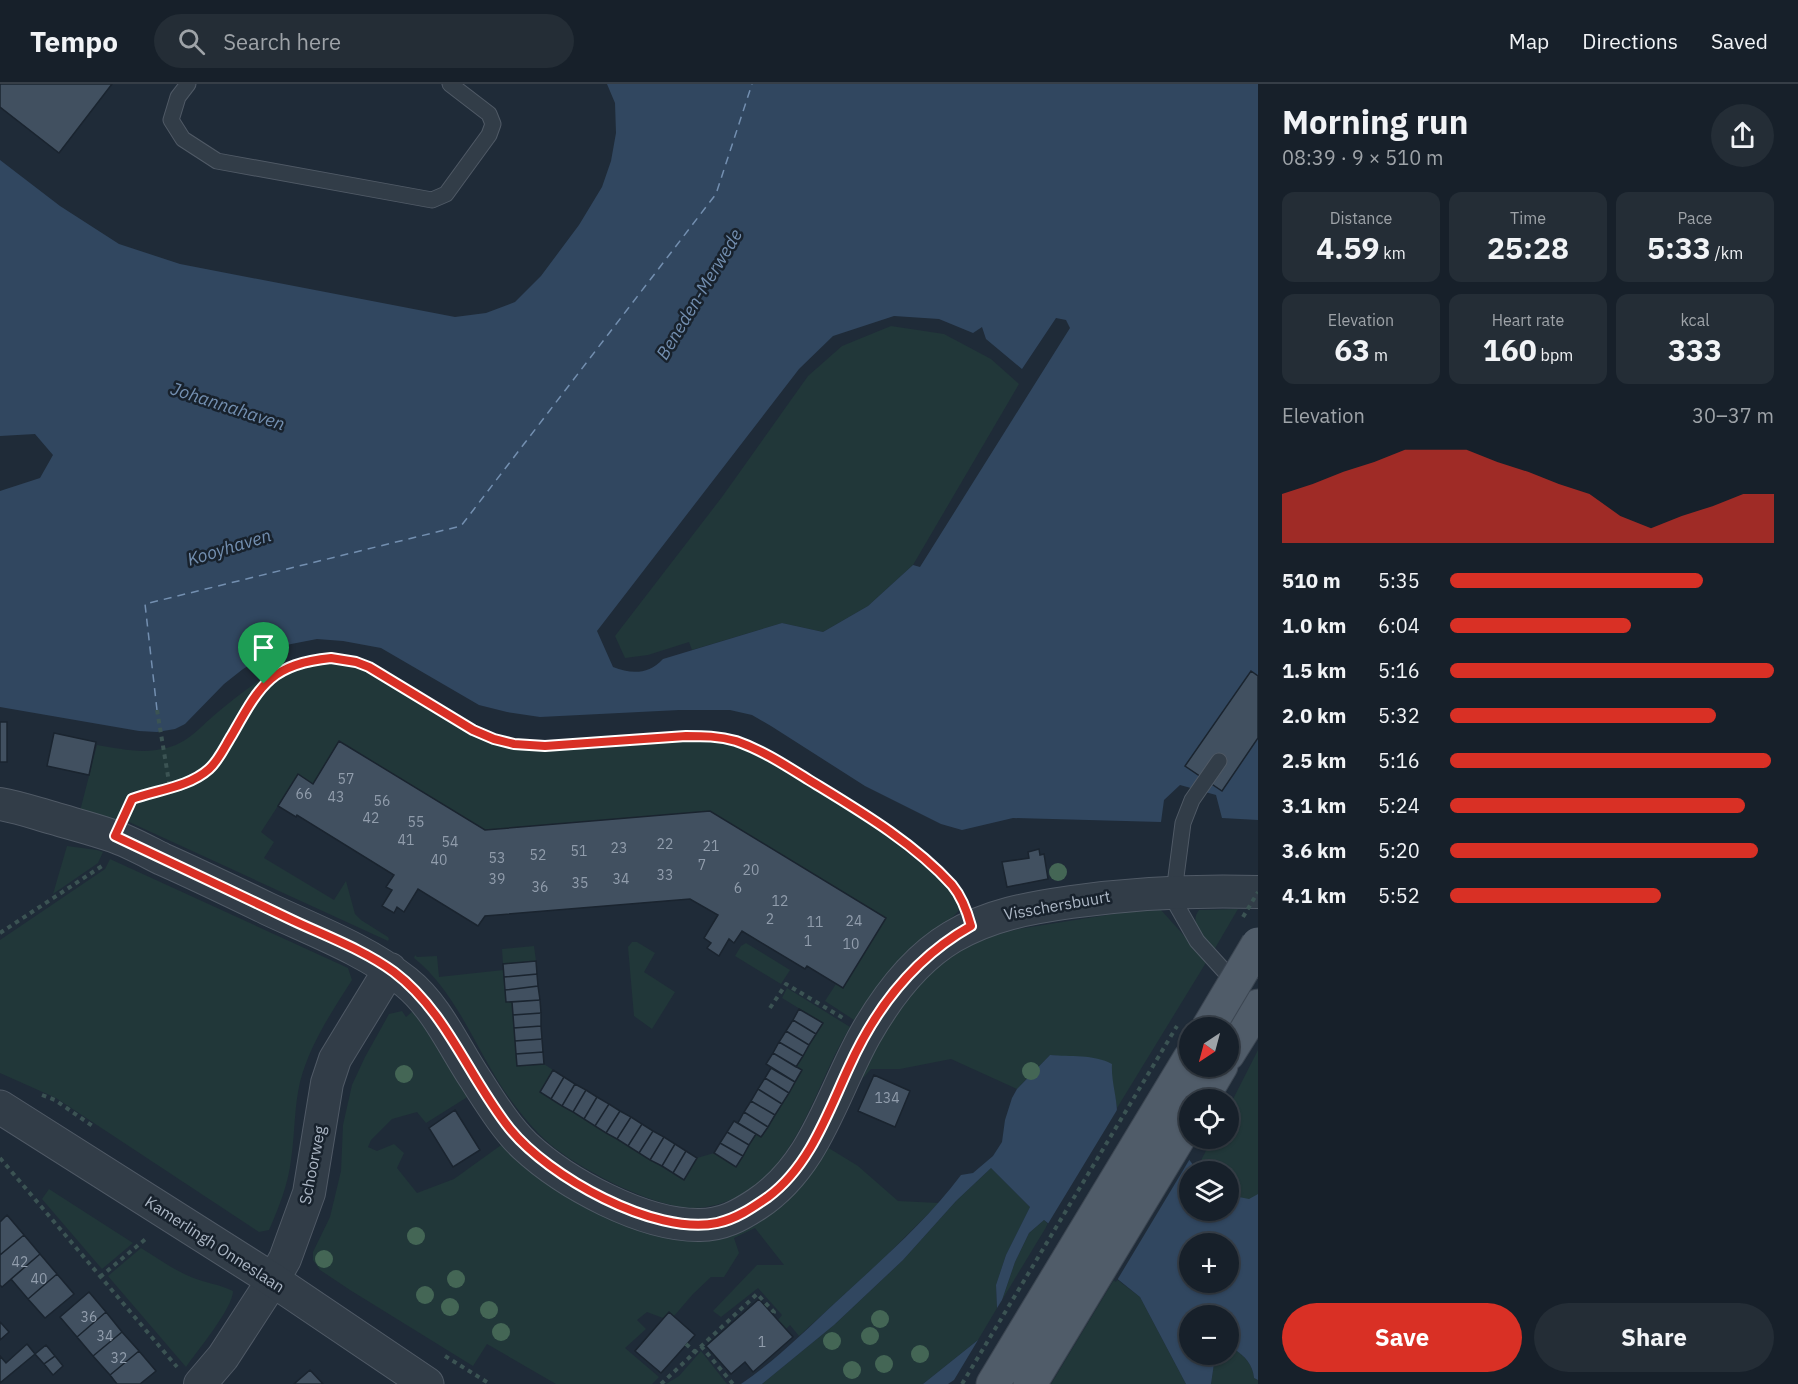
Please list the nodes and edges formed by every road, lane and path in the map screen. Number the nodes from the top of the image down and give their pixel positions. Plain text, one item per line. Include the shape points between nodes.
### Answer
1 (188, 84) edge
2 (450, 84) edge
3 (158, 712) dead end
4 (1219, 761) dead end
5 (170, 788) junction
6 (0, 804) edge
7 (115, 836) junction
8 (1174, 892) junction
9 (1258, 892) edge
10 (971, 926) junction
11 (0, 933) edge
12 (1249, 933) edge
13 (390, 969) junction
14 (1258, 1004) edge
15 (770, 1008) dead end
16 (1198, 1017) edge
17 (866, 1033) junction
18 (1239, 1036) edge
19 (1179, 1047) edge
20 (1179, 1076) edge
21 (0, 1107) edge
22 (1179, 1137) edge
23 (0, 1158) edge
24 (149, 1236) dead end
25 (100, 1276) junction
26 (273, 1281) junction
27 (772, 1314) dead end
28 (686, 1344) dead end
29 (701, 1346) junction
30 (695, 1352) junction
31 (192, 1380) edge
32 (427, 1384) edge
33 (661, 1384) edge
34 (733, 1384) edge
35 (962, 1384) edge
36 (993, 1384) edge
37 (1030, 1384) edge

1 - 2 lane via 178,97 171,120 183,139 218,161 432,200 446,194 493,124 489,114
3 - 5 path
4 - 8 lane via 1192,800 1183,823
5 - 7 path via 132,799
5 - 10 path via 209,769 251,700 281,671 303,662 331,658 356,662 473,730 514,744 545,746 708,736 756,749 834,795 916,853 953,887 966,907
6 - 7 street, Visschersbuurt
7 - 11 path via 102,866
7 - 13 street, Visschersbuurt
8 - 9 street, Visschersbuurt
8 - 10 street, Visschersbuurt via 1120,895 1031,908
8 - 14 lane via 1177,906 1197,941
9 - 12 path, bridge
10 - 17 street, Visschersbuurt via 942,944 908,974
12 - 16 main road, bridge
13 - 17 street, Visschersbuurt via 427,1003 509,1128 542,1160 567,1178 624,1207 657,1219 697,1226 739,1216 770,1196 791,1175 817,1136
13 - 26 street, Schoorweg via 334,1059 309,1193
14 - 18 main road
15 - 17 path via 786,984
19 - 35 path, bridge
20 - 36 main road
21 - 26 street, Kamerlingh Onneslaan
22 - 37 main road
23 - 25 path
24 - 25 path
25 - 31 path
26 - 31 street, Schoorweg via 223,1357
26 - 32 street, Kamerlingh Onneslaan
27 - 29 path via 757,1294
28 - 30 path
29 - 30 path
29 - 34 path
30 - 33 path

